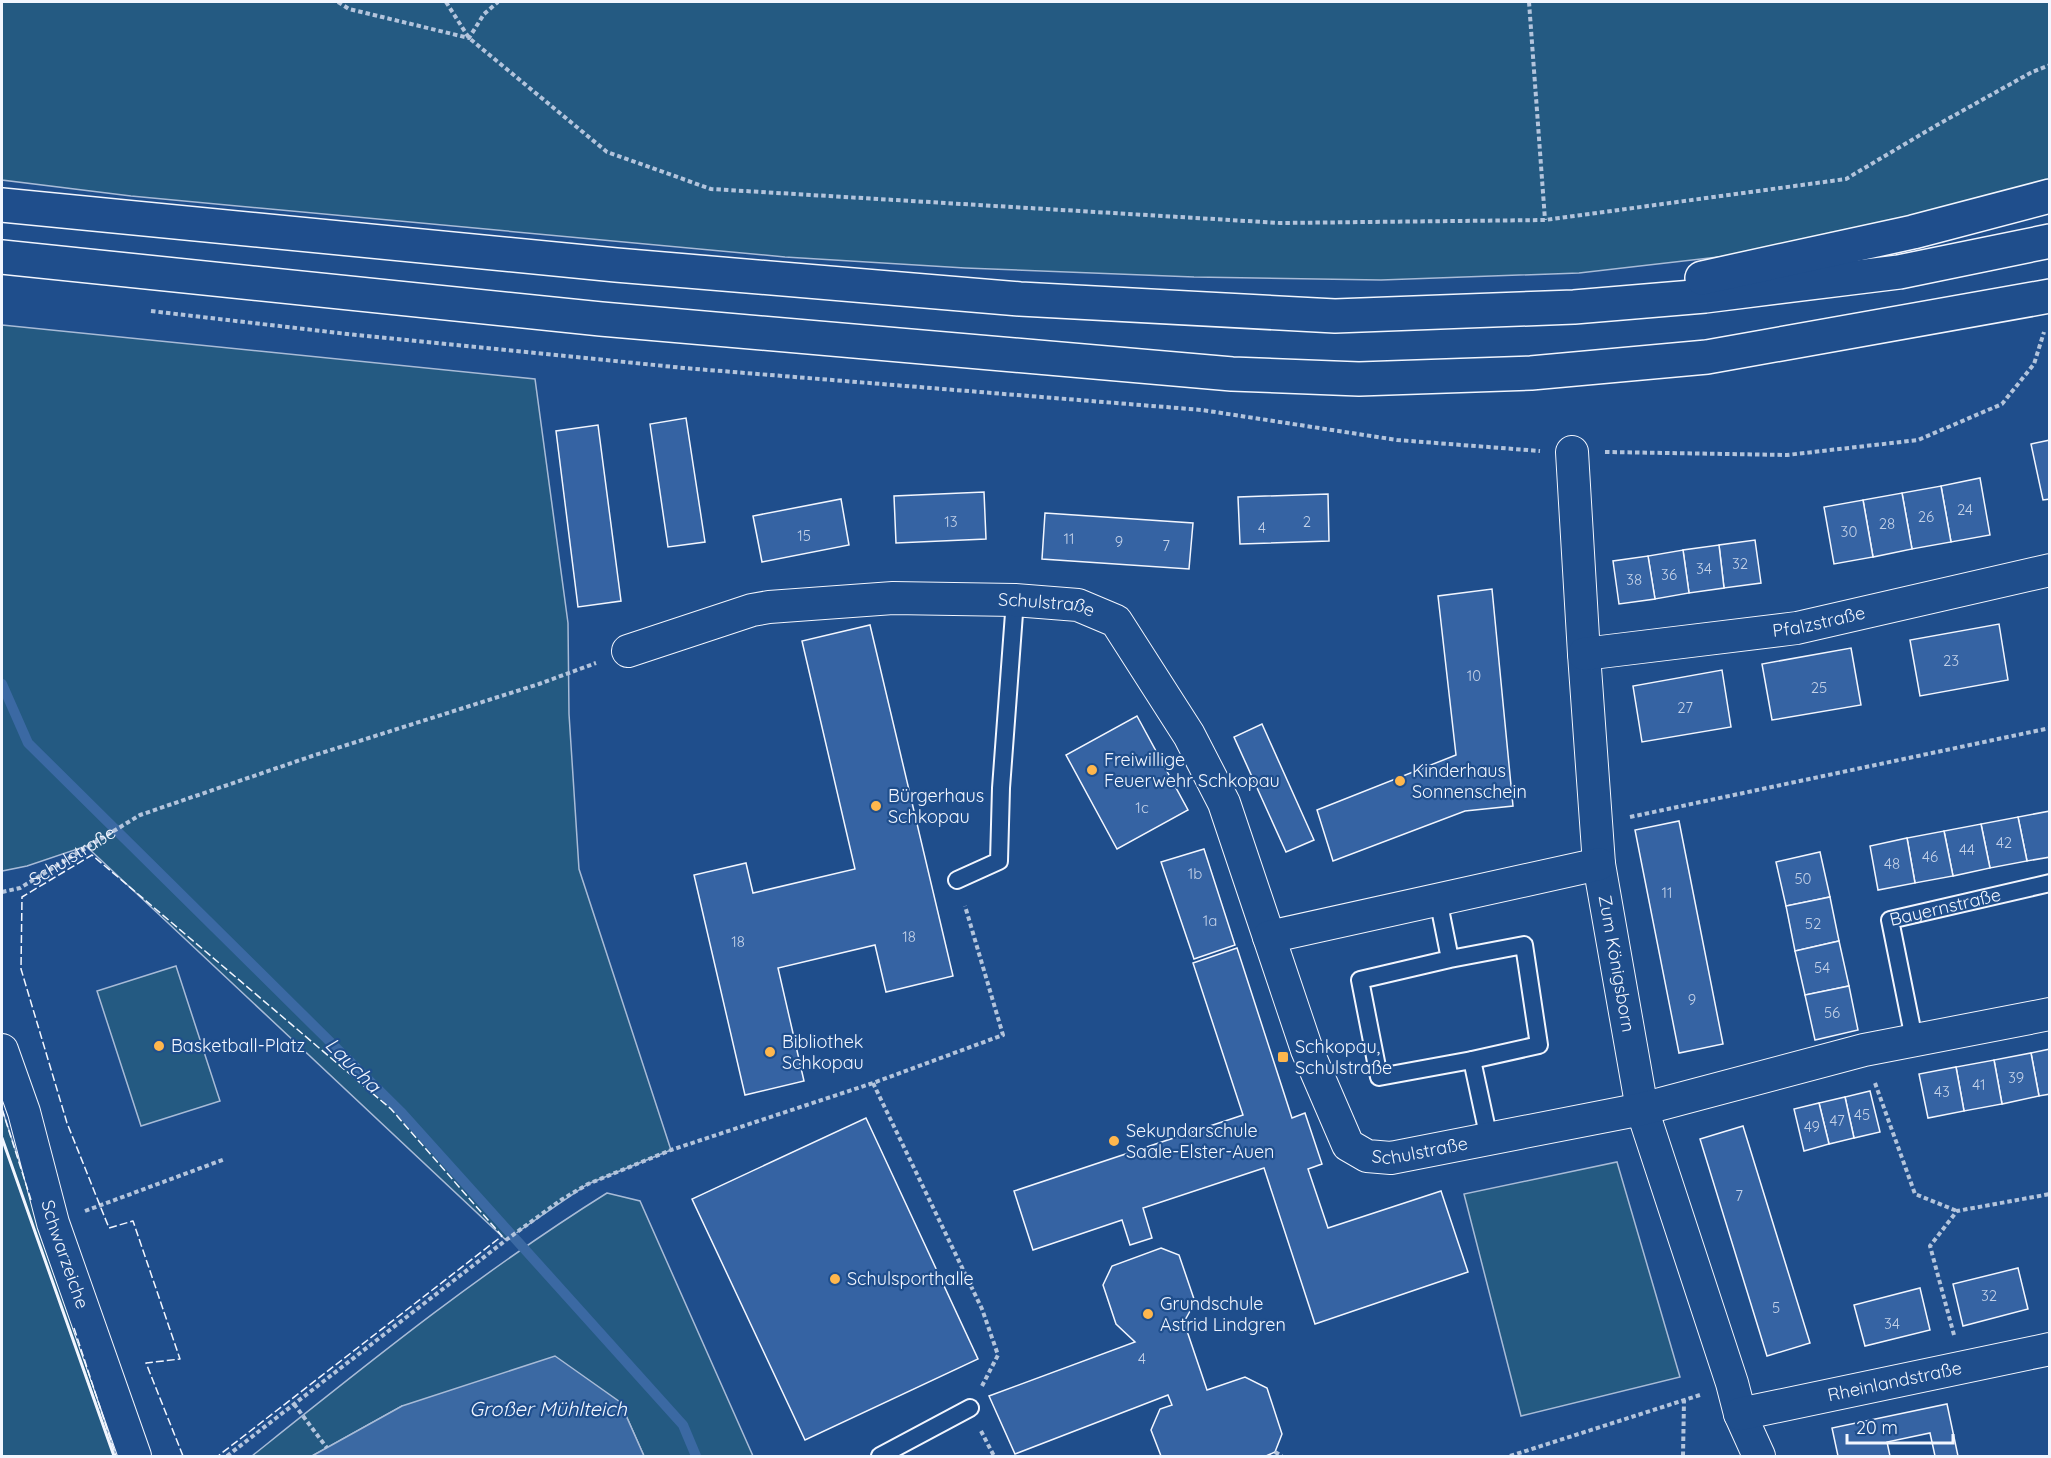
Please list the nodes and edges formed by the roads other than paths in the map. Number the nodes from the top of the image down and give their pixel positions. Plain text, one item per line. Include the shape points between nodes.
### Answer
1 (2044, 198) edge
2 (2, 205) edge
3 (2038, 244) edge
4 (2, 257) edge
5 (2040, 307) edge
6 (1574, 308) junction
7 (1572, 452) road end
8 (2049, 570) edge
9 (1015, 600) junction
10 (628, 651) road end
11 (1584, 654) junction
12 (1599, 864) junction
13 (957, 880) road end
14 (2049, 883) edge
15 (1438, 899) junction
16 (1269, 937) junction
17 (1450, 959) junction
18 (2049, 1014) edge
19 (1914, 1039) junction
20 (2, 1050) edge
21 (1472, 1060) junction
22 (1642, 1109) junction
23 (1489, 1139) junction
24 (2049, 1349) edge
25 (970, 1408) road end
26 (1740, 1414) junction
27 (135, 1456) edge
28 (880, 1456) edge
29 (1760, 1456) edge

1 - 6 highway via 1913,232
2 - 6 highway via 616,265 1020,298 1335,316
3 - 6 highway via 1899,272 1705,297
4 - 5 highway via 647,323 1232,374 1359,379 1531,373 1707,357
7 - 11 street, Zum Königsborn
8 - 11 street, Pfalzstraße via 1797,628
9 - 10 street, Schulstraße via 893,598 769,607
9 - 13 lane via 999,861
9 - 16 street, Schulstraße via 1078,605 1116,621 1189,735 1224,803
11 - 12 street, Zum Königsborn
12 - 15 street
12 - 22 street, Zum Königsborn
14 - 19 lane, Bayernstraße via 1890,920
15 - 16 street
15 - 17 lane
16 - 23 street, Schulstraße via 1307,1050 1348,1145 1367,1156 1391,1158
17 - 21 lane via 1524,945 1539,1046
17 - 21 lane via 1360,980 1379,1077
18 - 19 street
19 - 22 street
20 - 27 street, Schwarzeiche via 24,1112 53,1223
21 - 23 lane
22 - 23 street, Schulstraße
22 - 26 street, Zum Königsborn
24 - 26 street, Rheinlandstraße
25 - 28 lane
26 - 29 street, Zum Königsborn

